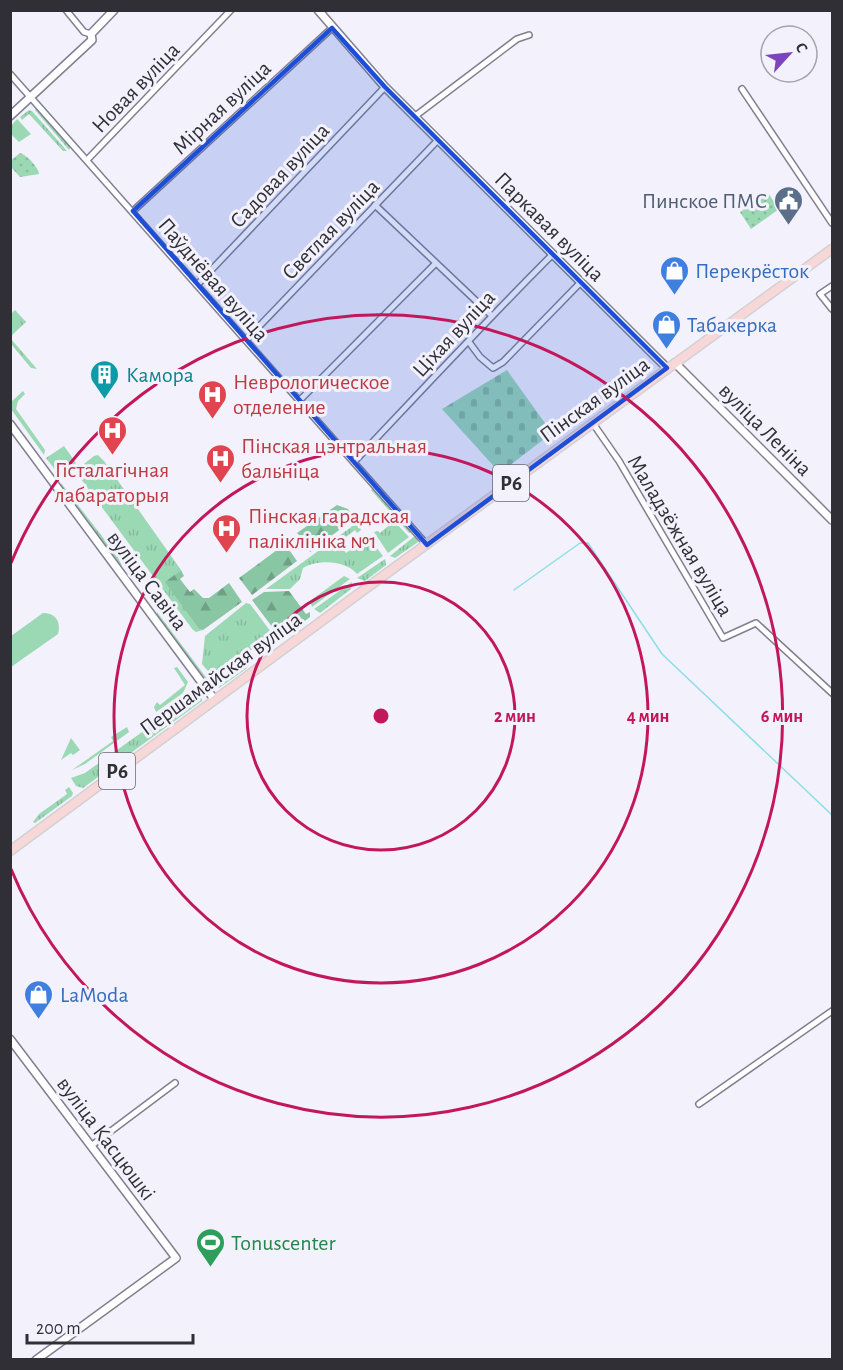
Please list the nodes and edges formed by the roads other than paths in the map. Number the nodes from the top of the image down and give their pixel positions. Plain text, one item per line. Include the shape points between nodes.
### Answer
1 (66, 10) edge
2 (114, 10) edge
3 (231, 10) edge
4 (318, 10) edge
5 (332, 28) junction
6 (91, 34) junction
7 (529, 35) dead end
8 (10, 74) edge
9 (385, 87) junction
10 (742, 89) dead end
11 (31, 96) junction
12 (10, 116) edge
13 (414, 117) junction
14 (438, 141) junction
15 (87, 160) junction
16 (375, 205) junction
17 (133, 211) junction
18 (832, 224) edge
19 (832, 249) edge
20 (553, 254) junction
21 (436, 263) junction
22 (581, 282) junction
23 (197, 285) junction
24 (832, 286) edge
25 (832, 309) edge
26 (492, 316) junction
27 (246, 340) junction
28 (469, 342) junction
29 (671, 365) junction
30 (300, 400) junction
31 (592, 422) junction
32 (10, 424) edge
33 (354, 462) junction
34 (832, 520) edge
35 (427, 545) junction
36 (832, 693) edge
37 (214, 699) junction
38 (10, 851) edge
39 (832, 1011) edge
40 (10, 1039) edge
41 (176, 1083) dead end
42 (699, 1104) dead end
43 (91, 1146) junction
44 (36, 1359) edge

1 - 6 street via 84,32
2 - 6 street
3 - 15 street, Новая вуліца
4 - 5 street, Паркавая вуліца
5 - 9 street, Паркавая вуліца
5 - 17 street, Мірная вуліца
6 - 11 street via 92,40
7 - 13 street via 517,39
8 - 11 street, Паўднёвая вуліца
9 - 13 street, Паркавая вуліца
9 - 23 street, Садовая вуліца
10 - 18 street
11 - 12 street
11 - 15 street, Паўднёвая вуліца
13 - 14 street, Паркавая вуліца
14 - 16 street, Светлая вуліца
14 - 20 street, Паркавая вуліца
15 - 17 street, Паўднёвая вуліца
16 - 21 street
16 - 27 street, Светлая вуліца
17 - 23 street, Паўднёвая вуліца
19 - 29 main road, Пінская вуліца / Р6
20 - 22 street, Паркавая вуліца
20 - 26 street, Ціхая вуліца
21 - 26 street
21 - 30 street
22 - 28 street via 493,368
22 - 29 street, Паркавая вуліца via 660,360
23 - 27 street, Паўднёвая вуліца
24 - 25 street via 820,294
26 - 28 street, Ціхая вуліца
27 - 30 street, Паўднёвая вуліца
28 - 33 street, Ціхая вуліца
29 - 31 main road, Пінская вуліца / Р6
29 - 34 street, вуліца Леніна
30 - 33 street, Паўднёвая вуліца
31 - 35 main road, Пінская вуліца / Р6
31 - 36 street, Маладзёжная вуліца via 723,638 756,623
32 - 37 street, вуліца Савіча
33 - 35 street, Паўднёвая вуліца
35 - 37 main road, Першамайская вуліца / Р6
37 - 38 main road, Першамайская вуліца / Р6
39 - 42 street
40 - 43 street, вуліца Касцюшкі
41 - 43 street, вуліца Касцюшкі
43 - 44 street, вуліца Касцюшкі via 177,1258

